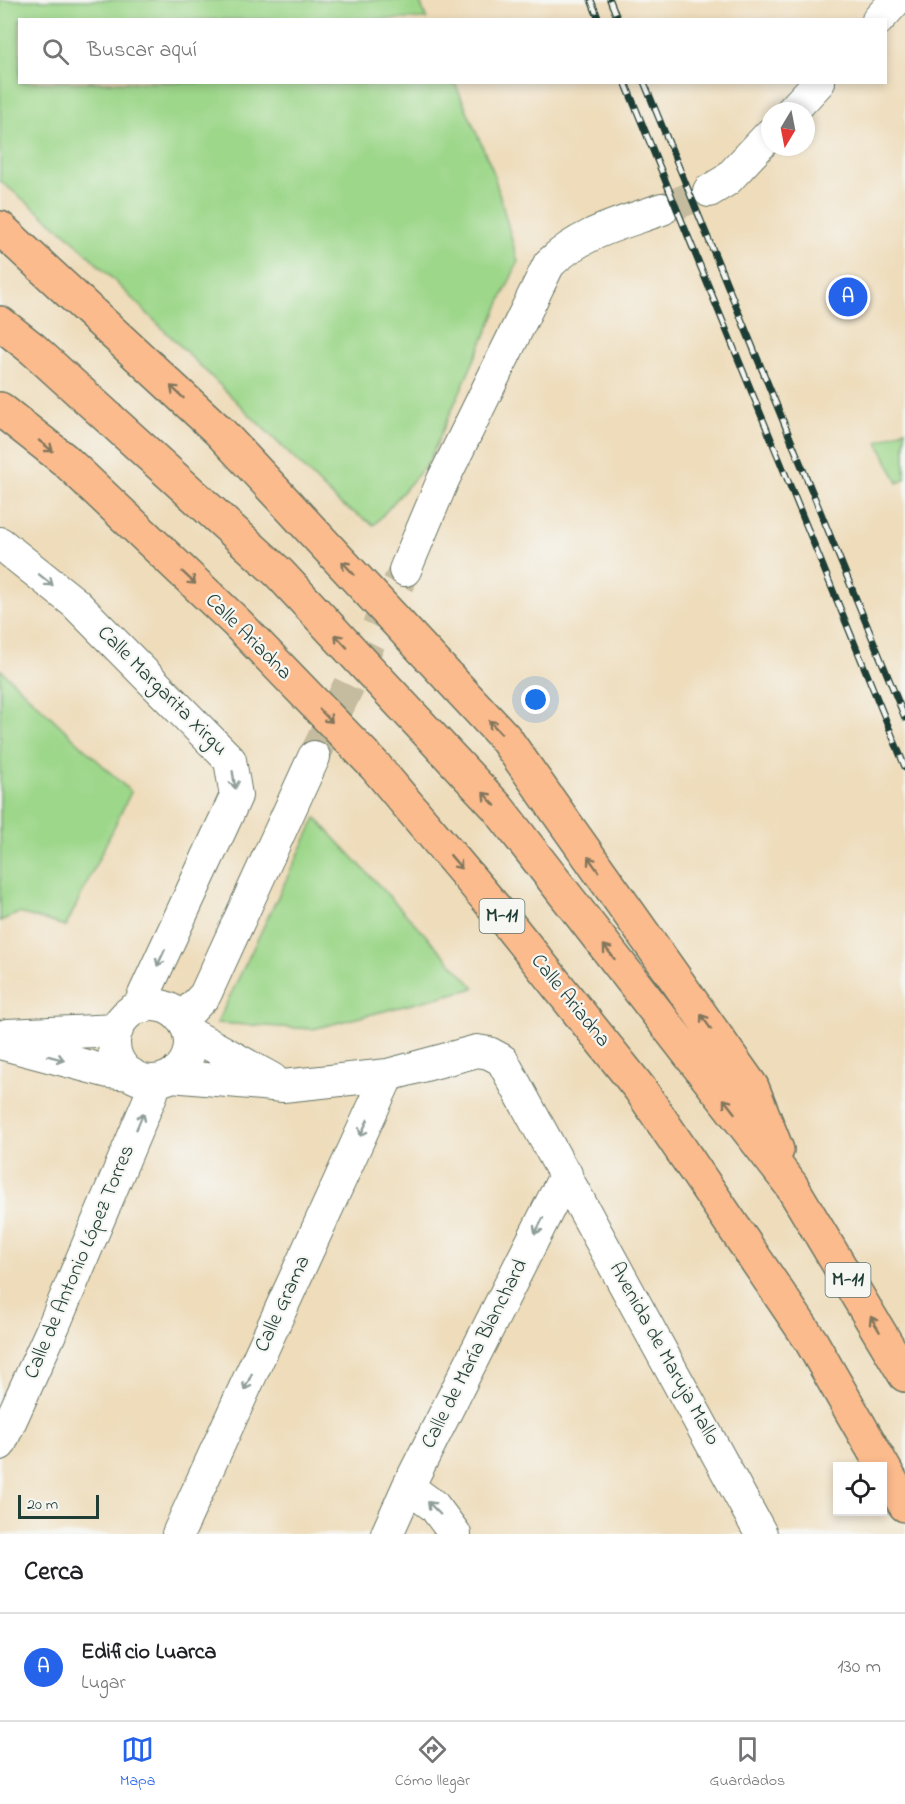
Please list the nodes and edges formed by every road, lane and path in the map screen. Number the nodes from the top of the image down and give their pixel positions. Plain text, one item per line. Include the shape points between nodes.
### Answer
1 (896, 0) edge
2 (880, 18) edge
3 (817, 84) edge
4 (800, 102) edge
5 (761, 144) edge
6 (709, 192) tunnel mouth
7 (662, 209) tunnel mouth
8 (0, 228) edge
9 (0, 236) edge
10 (32, 258) junction
11 (0, 323) edge
12 (0, 410) edge
13 (0, 543) edge
14 (405, 570) tunnel mouth
15 (314, 757) tunnel mouth
16 (146, 1006) junction
17 (185, 1026) junction
18 (117, 1030) junction
19 (0, 1036) edge
20 (0, 1043) edge
21 (388, 1075) junction
22 (149, 1077) junction
23 (283, 1086) junction
24 (566, 1174) junction
25 (791, 1185) junction
26 (905, 1375) edge
27 (4, 1426) edge
28 (408, 1487) junction
29 (905, 1505) edge
30 (178, 1534) edge
31 (387, 1534) edge
32 (455, 1534) edge
33 (762, 1534) edge

1 - 2 street
3 - 4 street
5 - 6 street via 727,180
7 - 14 street via 583,238 549,264 442,480
8 - 10 highway
9 - 10 highway
25 -> 10 highway via 752,1087 505,738 220,432
25 -> 11 highway, M-11 via 496,807 279,573
12 -> 29 highway, Calle Ariadna / M-11 via 66,461 236,622 375,766 505,920 640,1089 811,1341
13 -> 16 street, Calle Margarita Xirgu via 75,603 230,760 236,796 143,997
15 - 17 street via 205,995
16 - 17 street via 165,1007
16 - 18 street via 128,1014
17 - 22 street via 190,1046 181,1068
17 - 23 street
18 - 19 street
18 - 22 street via 114,1042 122,1066
20 -> 22 street, Avenida de Maruja Mallo via 109,1072
21 - 23 street, Avenida de Maruja Mallo
21 - 24 street, Avenida de Maruja Mallo via 477,1051 502,1060
21 -> 30 street, Calle Grama
22 - 23 street, Avenida de Maruja Mallo
27 -> 22 street, Calle de Antonio López Torres via 54,1325 152,1093
24 -> 28 street, Calle de María Blanchard
24 - 33 street, Avenida de Maruja Mallo
26 -> 25 highway, M-11
28 - 31 street, Calle de María Blanchard
32 -> 28 street via 434,1506

